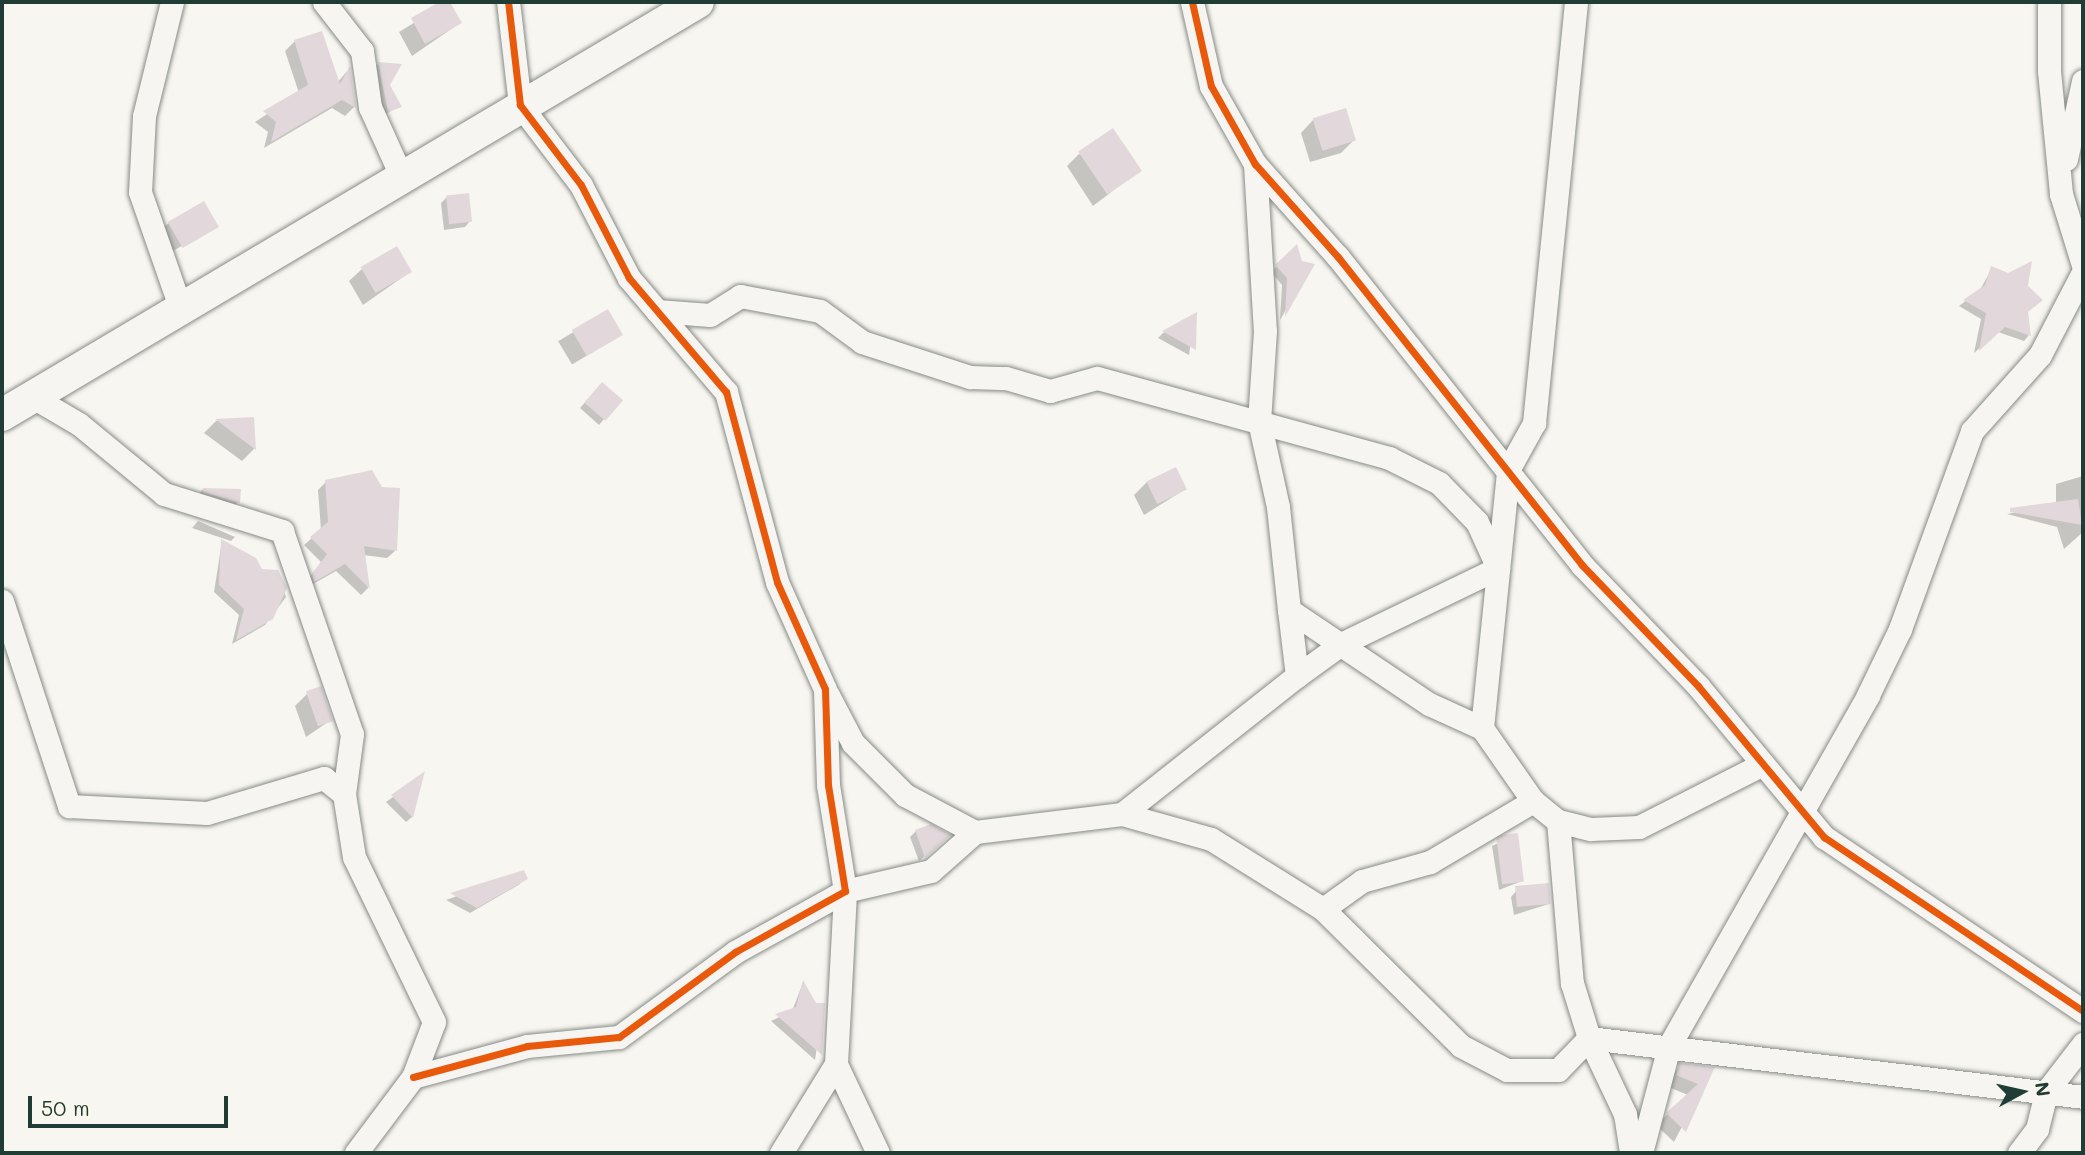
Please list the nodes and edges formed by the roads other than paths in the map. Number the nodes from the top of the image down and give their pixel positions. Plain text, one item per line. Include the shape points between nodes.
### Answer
1 (172, 2) edge
2 (324, 2) edge
3 (508, 2) edge
4 (698, 2) edge
5 (1192, 2) edge
6 (1576, 2) edge
7 (2049, 2) edge
8 (2083, 81) edge
9 (520, 104) junction
10 (1255, 163) junction
11 (402, 178) junction
12 (2061, 194) junction
13 (2083, 265) edge
14 (2083, 272) edge
15 (181, 310) junction
16 (657, 311) junction
17 (33, 397) junction
18 (2, 415) edge
19 (1259, 421) junction
20 (1508, 470) junction
21 (1498, 568) junction
22 (2, 601) edge
23 (1289, 610) junction
24 (1341, 644) junction
25 (1297, 676) junction
26 (825, 689) junction
27 (1482, 728) junction
28 (1763, 764) junction
29 (344, 794) junction
30 (1533, 801) junction
31 (1800, 809) junction
32 (1122, 814) junction
33 (1558, 821) junction
34 (975, 832) junction
35 (845, 891) junction
36 (1323, 909) junction
37 (2083, 1011) edge
38 (1589, 1038) junction
39 (2083, 1044) edge
40 (1669, 1046) junction
41 (836, 1063) junction
42 (413, 1077) junction
43 (2046, 1092) junction
44 (2083, 1097) edge
45 (356, 1153) edge
46 (780, 1153) edge
47 (877, 1153) edge
48 (1631, 1153) edge
49 (1641, 1153) edge
50 (2019, 1153) edge

1 - 15 street via 144,116 140,192
2 - 11 street via 362,51 370,107
3 - 9 street
4 - 9 main road
5 - 10 street via 1211,86
6 - 20 street via 1534,422
7 - 12 street
8 - 12 street
9 - 11 main road
9 - 16 street via 581,185 629,278
10 - 19 street via 1265,331
10 - 20 street
11 - 15 main road
12 - 13 street
14 - 31 street via 2040,355 1972,431 1900,629
15 - 17 main road
16 - 19 street via 710,315 740,296 820,311 862,342 970,377 1006,378 1050,391 1097,378
16 - 26 street via 726,392 777,582
17 - 18 main road
17 - 29 street via 79,424 164,494 282,531 352,734
19 - 21 street via 1389,458 1439,483 1477,522
19 - 23 street via 1278,507
20 - 21 street
20 - 28 street via 1582,565
21 - 24 street
21 - 27 street
22 - 29 street via 69,806 206,813 324,778
23 - 24 street
23 - 25 street
24 - 25 street
24 - 27 street via 1429,705
25 - 32 street
26 - 34 street via 853,743 905,795
26 - 35 street via 828,786
27 - 30 street
28 - 31 street
28 - 33 street via 1639,827 1591,829
29 - 42 street via 354,857 433,1022
30 - 33 street
30 - 36 street via 1430,862 1362,881
31 - 37 street via 1824,837
31 - 40 street
32 - 34 street
32 - 36 street via 1211,839
33 - 38 street via 1572,983
34 - 35 street via 931,871
35 - 41 street
35 - 42 street via 735,953 619,1037 527,1046
36 - 38 street via 1461,1046 1507,1070 1558,1070
38 - 40 street
38 - 48 street via 1625,1114
39 - 43 street
40 - 43 street
40 - 49 street via 1651,1096
41 - 46 street
41 - 47 street
42 - 45 street
43 - 44 street
43 - 50 street via 2037,1129

